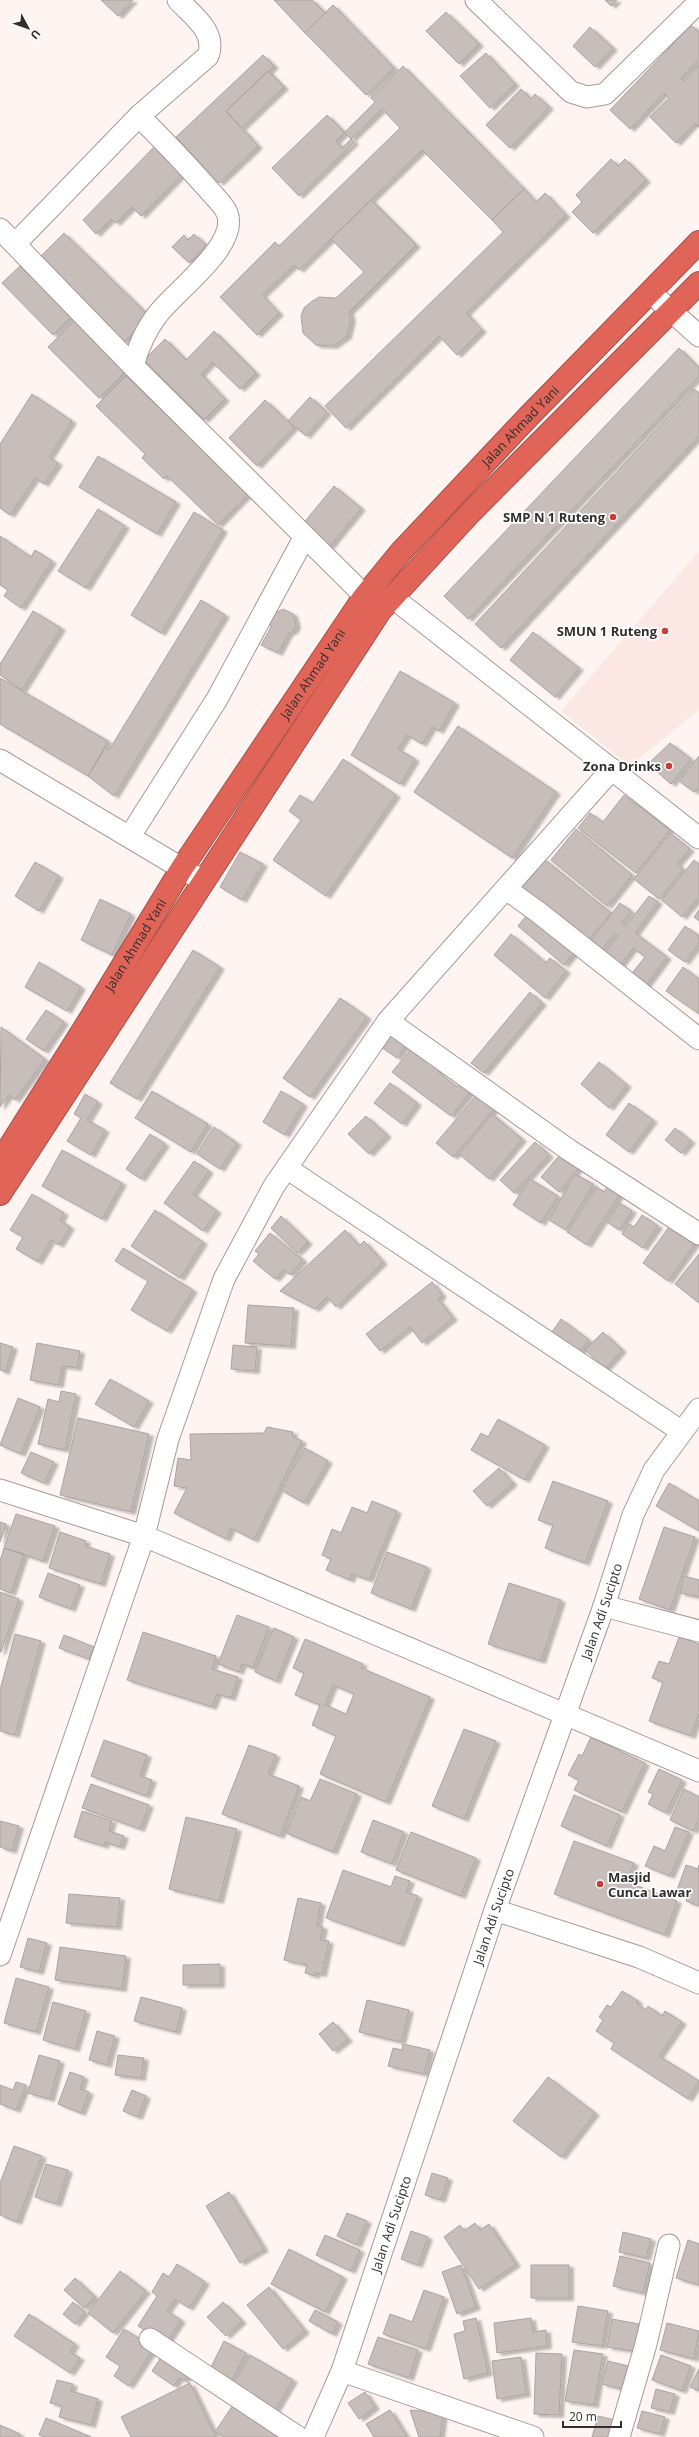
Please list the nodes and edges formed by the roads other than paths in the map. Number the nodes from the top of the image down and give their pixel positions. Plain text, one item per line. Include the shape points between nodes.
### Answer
1 (178, 0) edge
2 (476, 0) edge
3 (695, 4) edge
4 (139, 116) junction
5 (0, 229) edge
6 (699, 242) edge
7 (16, 243) junction
8 (699, 283) edge
9 (650, 292) junction
10 (672, 312) junction
11 (699, 336) edge
12 (133, 366) junction
13 (528, 417) junction
14 (549, 434) junction
15 (304, 538) junction
16 (364, 597) junction
17 (386, 604) junction
18 (0, 760) edge
19 (612, 769) junction
20 (130, 836) junction
21 (699, 838) edge
22 (182, 868) junction
23 (203, 881) junction
24 (506, 889) junction
25 (388, 1021) junction
26 (699, 1040) edge
27 (7, 1157) edge
28 (288, 1169) junction
29 (0, 1194) edge
30 (699, 1234) edge
31 (699, 1409) edge
32 (681, 1431) junction
33 (0, 1490) edge
34 (144, 1536) junction
35 (604, 1606) junction
36 (699, 1631) edge
37 (564, 1713) junction
38 (699, 1771) edge
39 (495, 1910) junction
40 (0, 1955) edge
41 (699, 1983) edge
42 (669, 2245) dead end
43 (150, 2339) dead end
44 (342, 2371) junction
45 (298, 2437) edge
46 (313, 2437) edge
47 (533, 2437) edge
48 (619, 2437) edge

1 - 4 street via 206,31 212,46 208,56
2 - 3 street via 571,92 587,97 605,94
4 - 7 street
4 - 12 street via 213,195 227,213 229,226 225,240 210,260 157,315 142,341
5 - 7 street
6 - 9 highway, Jalan Ahmad Yani
7 - 12 street
8 - 10 highway, Jalan Ahmad Yani
9 - 10 street
9 - 13 highway, Jalan Ahmad Yani
10 - 11 street
10 - 14 highway, Jalan Ahmad Yani
12 - 15 street
13 - 14 highway
13 - 16 highway, Jalan Ahmad Yani via 400,553
14 - 17 highway, Jalan Ahmad Yani via 470,513
15 - 16 street
15 - 20 street via 217,698
16 - 17 street
16 - 22 highway, Jalan Ahmad Yani
17 - 19 street
17 - 23 highway, Jalan Ahmad Yani
18 - 20 street
19 - 21 street
19 - 24 street
20 - 22 street
22 - 23 street
22 - 27 highway, Jalan Ahmad Yani
23 - 27 highway, Jalan Ahmad Yani
24 - 25 street
24 - 26 street
25 - 28 street
25 - 30 street via 569,1150
27 - 29 highway, Jalan Ahmad Yani
28 - 32 street
28 - 34 street via 274,1186 224,1279 168,1439
31 - 32 street, Jalan Adi Sucipto
32 - 35 street, Jalan Adi Sucipto via 654,1470 633,1516
33 - 34 street
34 - 37 street
34 - 40 street
35 - 36 street
35 - 37 street, Jalan Adi Sucipto
37 - 38 street
37 - 39 street, Jalan Adi Sucipto
39 - 41 street via 639,1957
39 - 44 street, Jalan Adi Sucipto
42 - 48 street via 646,2344
43 - 45 street
44 - 46 street, Jalan Adi Sucipto
44 - 47 street

